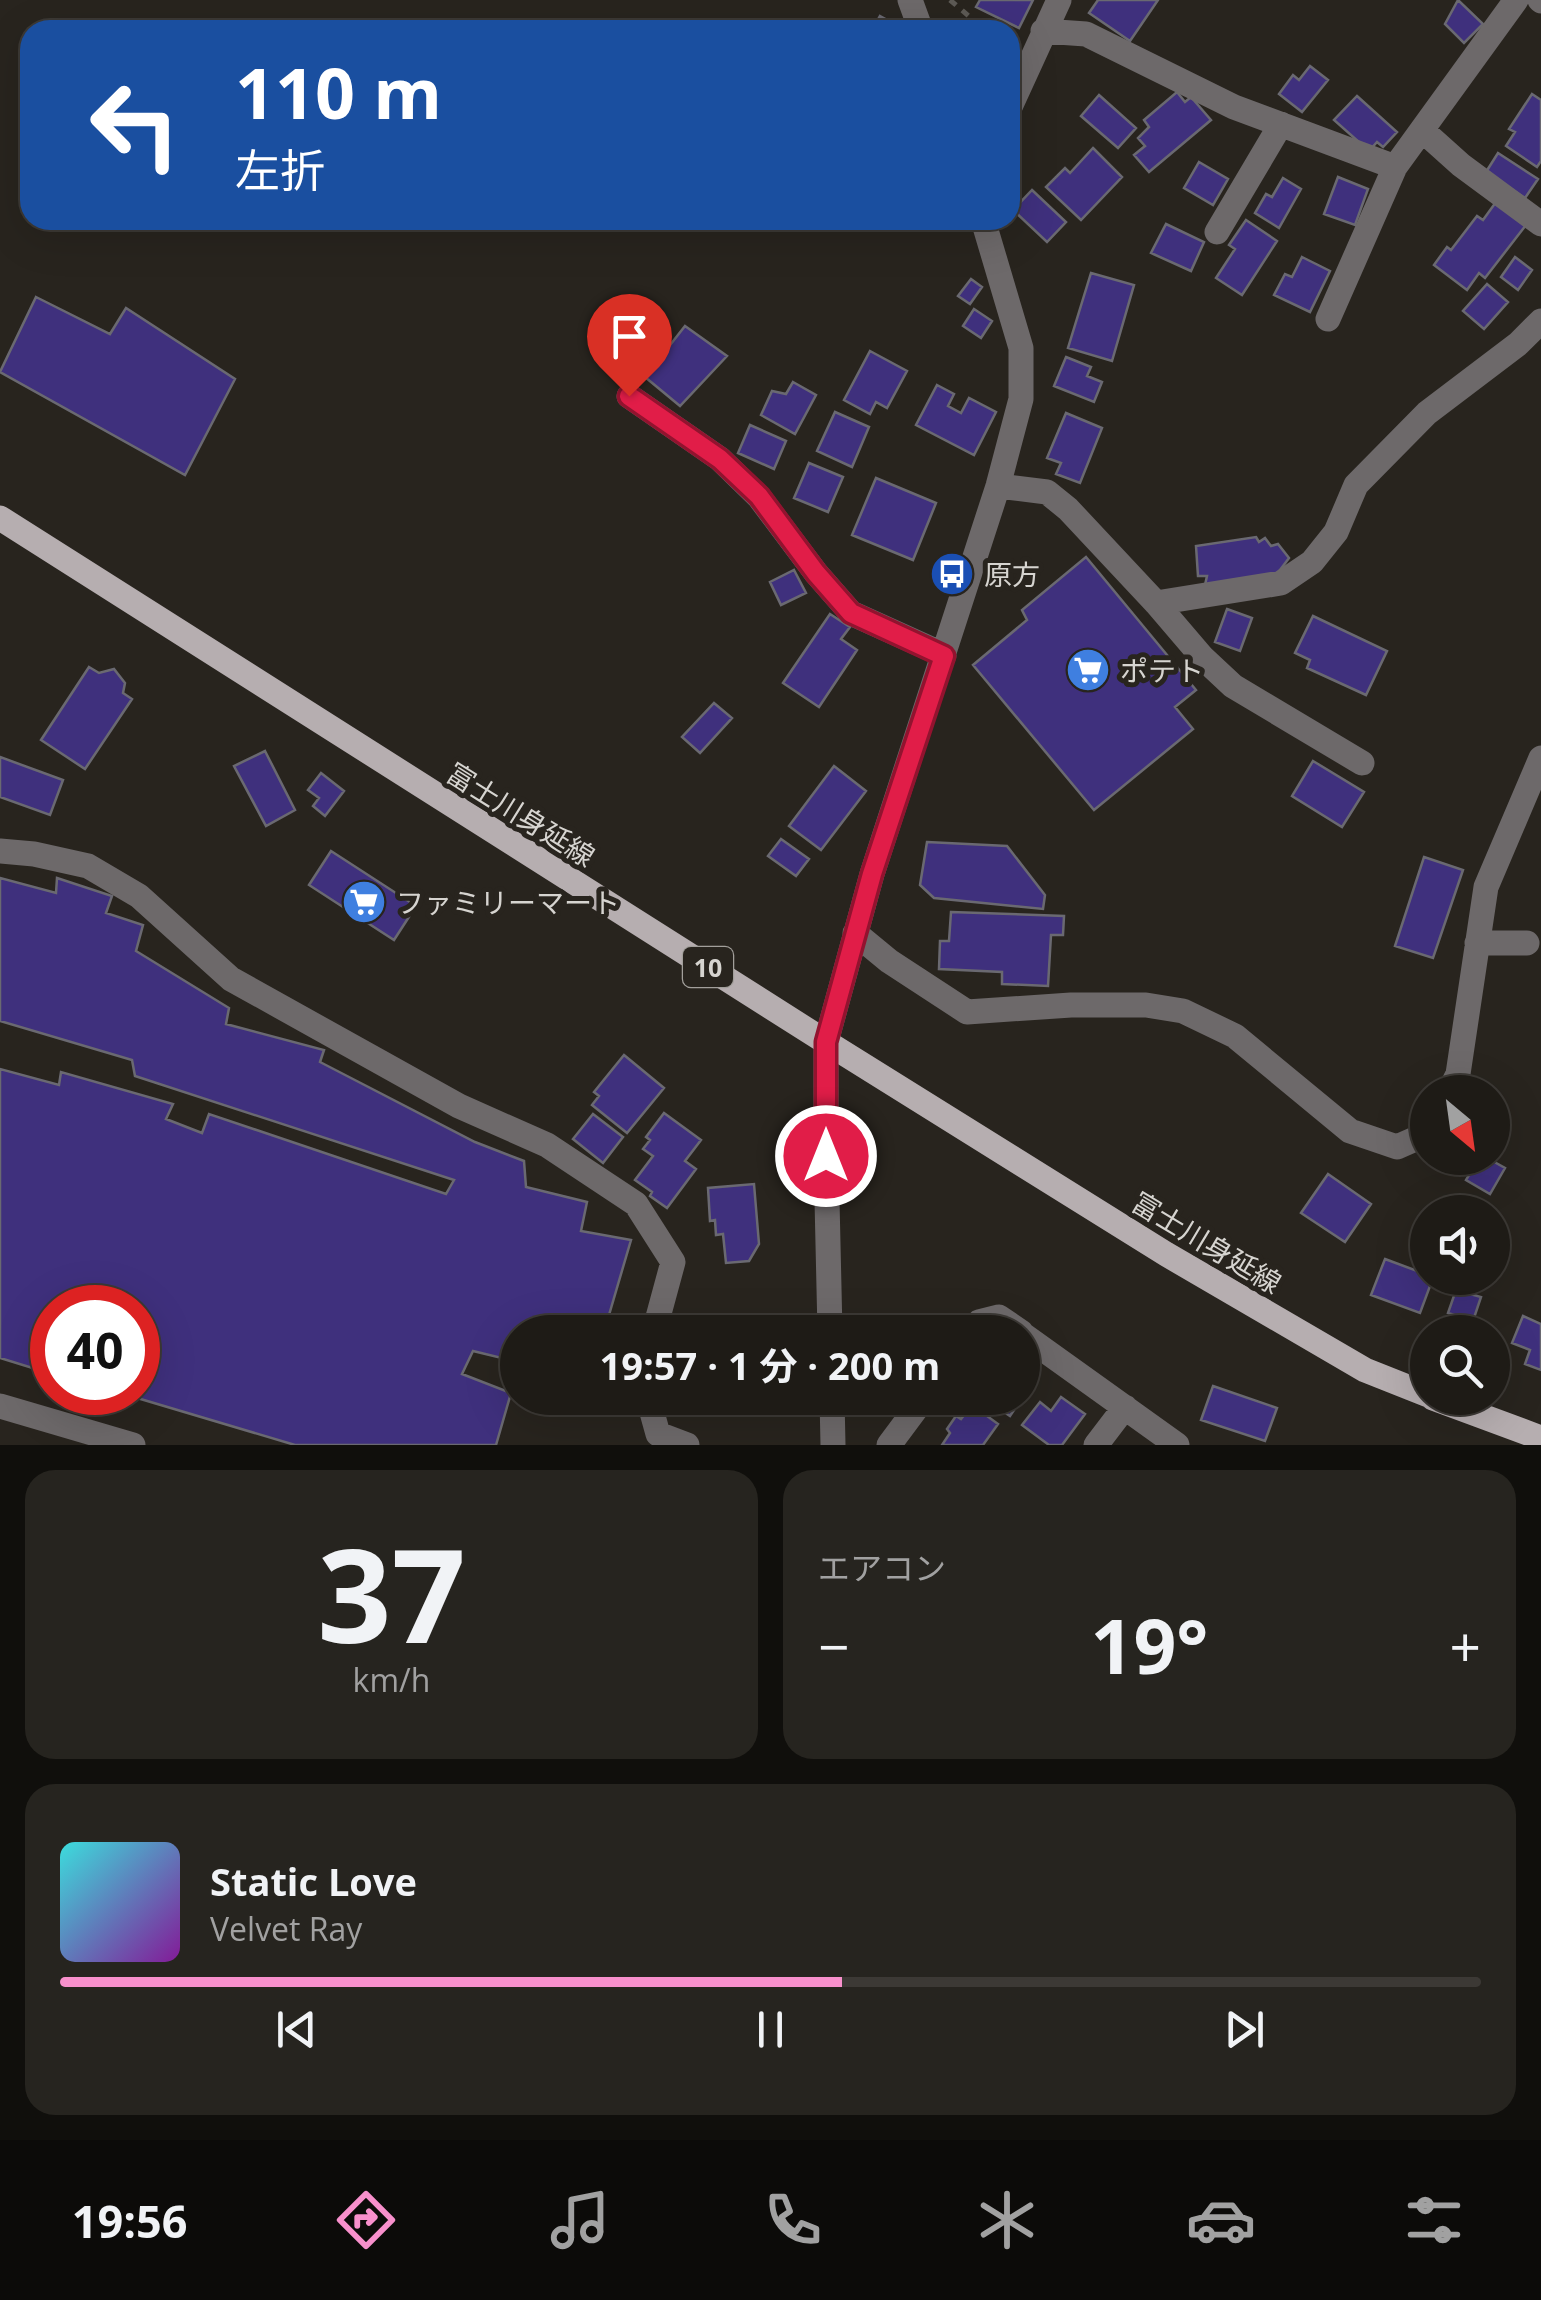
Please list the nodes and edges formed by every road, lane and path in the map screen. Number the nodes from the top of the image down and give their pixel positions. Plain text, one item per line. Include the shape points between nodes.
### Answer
1 (950, 0) edge
2 (1059, 0) edge
3 (1516, 0) edge
4 (975, 20) edge
5 (1044, 31) junction
6 (1020, 85) edge
7 (1281, 124) junction
8 (1422, 130) junction
9 (1395, 167) junction
10 (1541, 224) edge
11 (986, 230) edge
12 (1217, 232) dead end
13 (1328, 319) dead end
14 (1541, 321) edge
15 (629, 396) dead end
16 (998, 486) junction
17 (0, 518) edge
18 (1156, 603) junction
19 (944, 656) junction
20 (1541, 758) edge
21 (1362, 762) dead end
22 (0, 851) edge
23 (855, 933) junction
24 (1478, 942) junction
25 (1528, 943) dead end
26 (826, 1042) junction
27 (1458, 1075) edge
28 (1410, 1142) edge
29 (659, 1315) edge
30 (830, 1315) edge
31 (1040, 1346) edge
32 (1410, 1388) edge
33 (0, 1406) edge
34 (1125, 1407) junction
35 (653, 1415) edge
36 (833, 1415) edge
37 (911, 1415) edge
38 (1480, 1415) edge
39 (1541, 1438) edge
40 (134, 1445) edge
41 (687, 1445) edge
42 (834, 1445) edge
43 (889, 1445) edge
44 (1096, 1445) edge
45 (1178, 1445) edge

1 - 4 path
2 - 5 street
3 - 8 street
5 - 6 street
5 - 7 street via 1086,34
7 - 9 street
7 - 12 street
8 - 9 street
8 - 10 street
9 - 13 street
11 - 16 street via 1021,348 1021,399
14 - 18 street via 1427,413 1356,485 1336,532 1312,562 1281,582
15 - 19 street via 720,459 759,496 851,613
16 - 18 street via 1047,492
16 - 19 street
17 - 26 main road, 富士川身延線 / 10
18 - 21 street via 1233,686
19 - 23 street
20 - 24 street via 1486,887
22 - 29 street via 88,866 140,896 232,980 459,1106 546,1145 636,1204 673,1262
23 - 26 street
23 - 28 street via 967,1012 1146,1005 1182,1012 1235,1036 1350,1131 1397,1148
24 - 25 street
24 - 27 street
26 - 30 street
26 - 32 main road, 富士川身延線 / 10 via 1166,1254 1365,1370
31 - 34 street
33 - 40 street
34 - 44 street
34 - 45 street
35 - 41 street via 658,1434
36 - 42 street
37 - 43 street
38 - 39 main road, 富士川身延線 / 10

